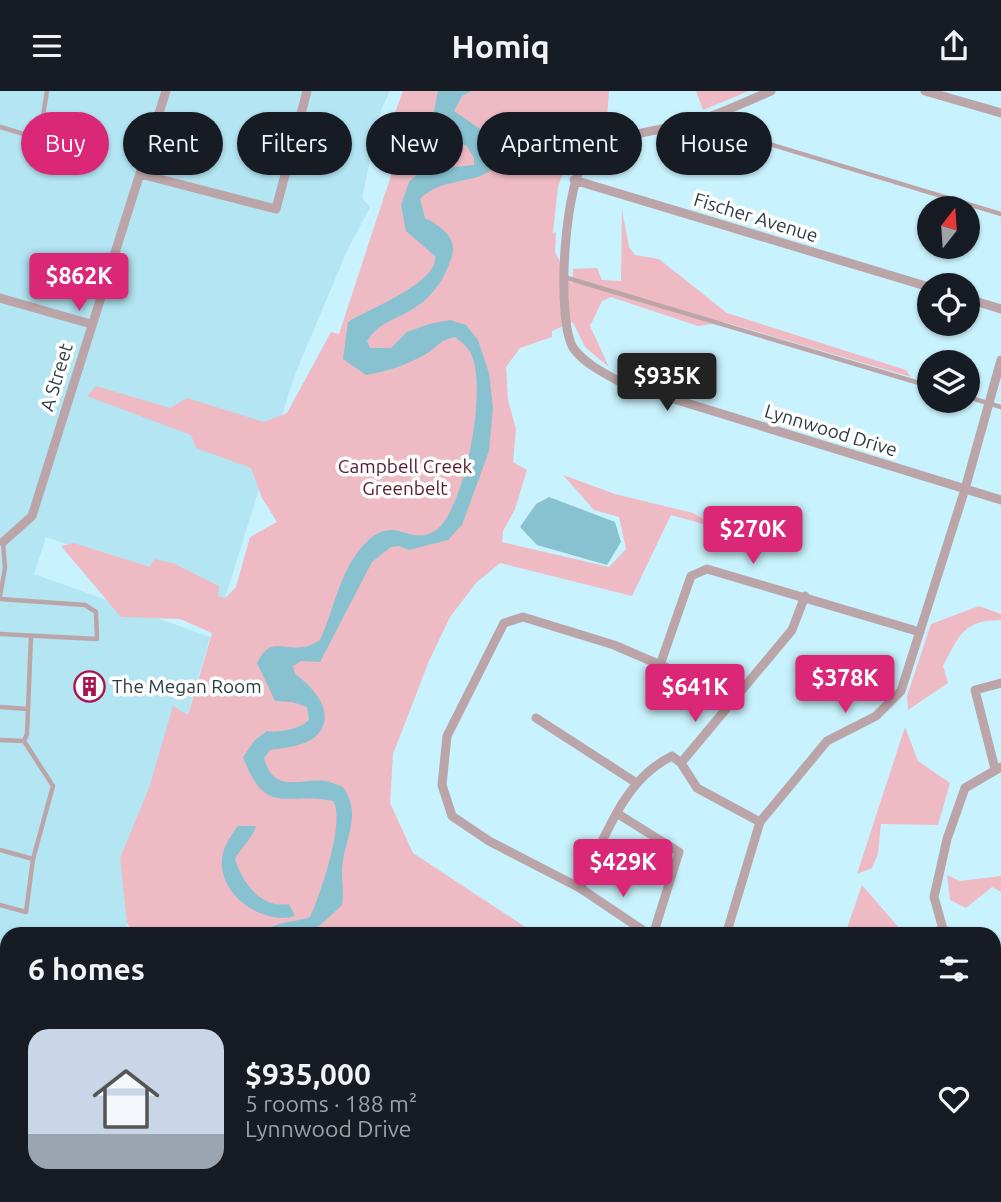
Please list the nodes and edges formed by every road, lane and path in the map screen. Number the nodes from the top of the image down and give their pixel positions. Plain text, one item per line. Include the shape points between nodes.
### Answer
1 (47, 91) edge
2 (166, 91) edge
3 (307, 91) edge
4 (771, 91) edge
5 (925, 91) edge
6 (159, 112) edge
7 (718, 112) edge
8 (1001, 113) edge
9 (0, 127) edge
10 (656, 131) edge
11 (772, 144) edge
12 (140, 175) edge
13 (144, 175) edge
14 (573, 180) junction
15 (1001, 214) edge
16 (564, 277) junction
17 (917, 283) edge
18 (0, 298) edge
19 (980, 303) edge
20 (1001, 309) edge
21 (91, 324) junction
22 (1001, 359) edge
23 (917, 382) edge
24 (980, 401) edge
25 (989, 404) junction
26 (1001, 407) edge
27 (965, 489) junction
28 (1001, 500) edge
29 (3, 542) joint
30 (805, 596) junction
31 (0, 597) edge
32 (920, 632) junction
33 (0, 634) edge
34 (31, 636) junction
35 (660, 666) junction
36 (1001, 683) edge
37 (734, 700) junction
38 (0, 708) edge
39 (28, 709) junction
40 (536, 718) dead end
41 (0, 740) edge
42 (24, 741) junction
43 (681, 763) junction
44 (998, 768) edge
45 (635, 782) junction
46 (618, 814) junction
47 (760, 822) junction
48 (0, 850) edge
49 (33, 859) junction
50 (580, 888) junction
51 (0, 905) edge
52 (639, 927) edge
53 (654, 927) edge
54 (728, 927) edge
55 (942, 927) edge

1 - 9 lane via 41,128 27,135
2 - 6 street, A Street
3 - 13 street via 276,209
4 - 7 street
5 - 8 street
10 - 14 street, Lynnwood Drive via 590,153
11 - 15 lane
12 - 21 street, A Street
14 - 16 street, Lynnwood Drive
14 - 17 street, Fischer Avenue
16 - 23 lane
16 - 27 street, Lynnwood Drive via 565,322 574,349 622,383
18 - 21 street
19 - 20 street
21 - 29 street, A Street via 32,516
22 - 25 street
24 - 25 lane
25 - 26 lane
25 - 27 street
27 - 28 street, Lynnwood Drive
27 - 32 street
29 - 31 lane
30 - 32 street
30 - 35 street via 706,569 691,576
30 - 37 street via 792,630
31 - 34 lane via 85,605 96,612 97,639
32 - 47 street via 901,691 876,716 827,741
33 - 34 lane
34 - 39 lane
35 - 37 street
35 - 50 street via 614,645 523,617 504,623 447,736 442,785 452,817
36 - 44 street via 975,690
37 - 43 street
38 - 39 lane
39 - 42 lane
40 - 45 street
41 - 42 lane
42 - 49 lane via 52,786
43 - 45 street via 672,756 653,765
43 - 47 street via 697,788
44 - 55 street via 965,788 947,839 934,897
45 - 46 street
46 - 50 street
46 - 53 street via 679,852
47 - 54 street
48 - 49 lane
49 - 51 lane via 26,912
50 - 52 street

